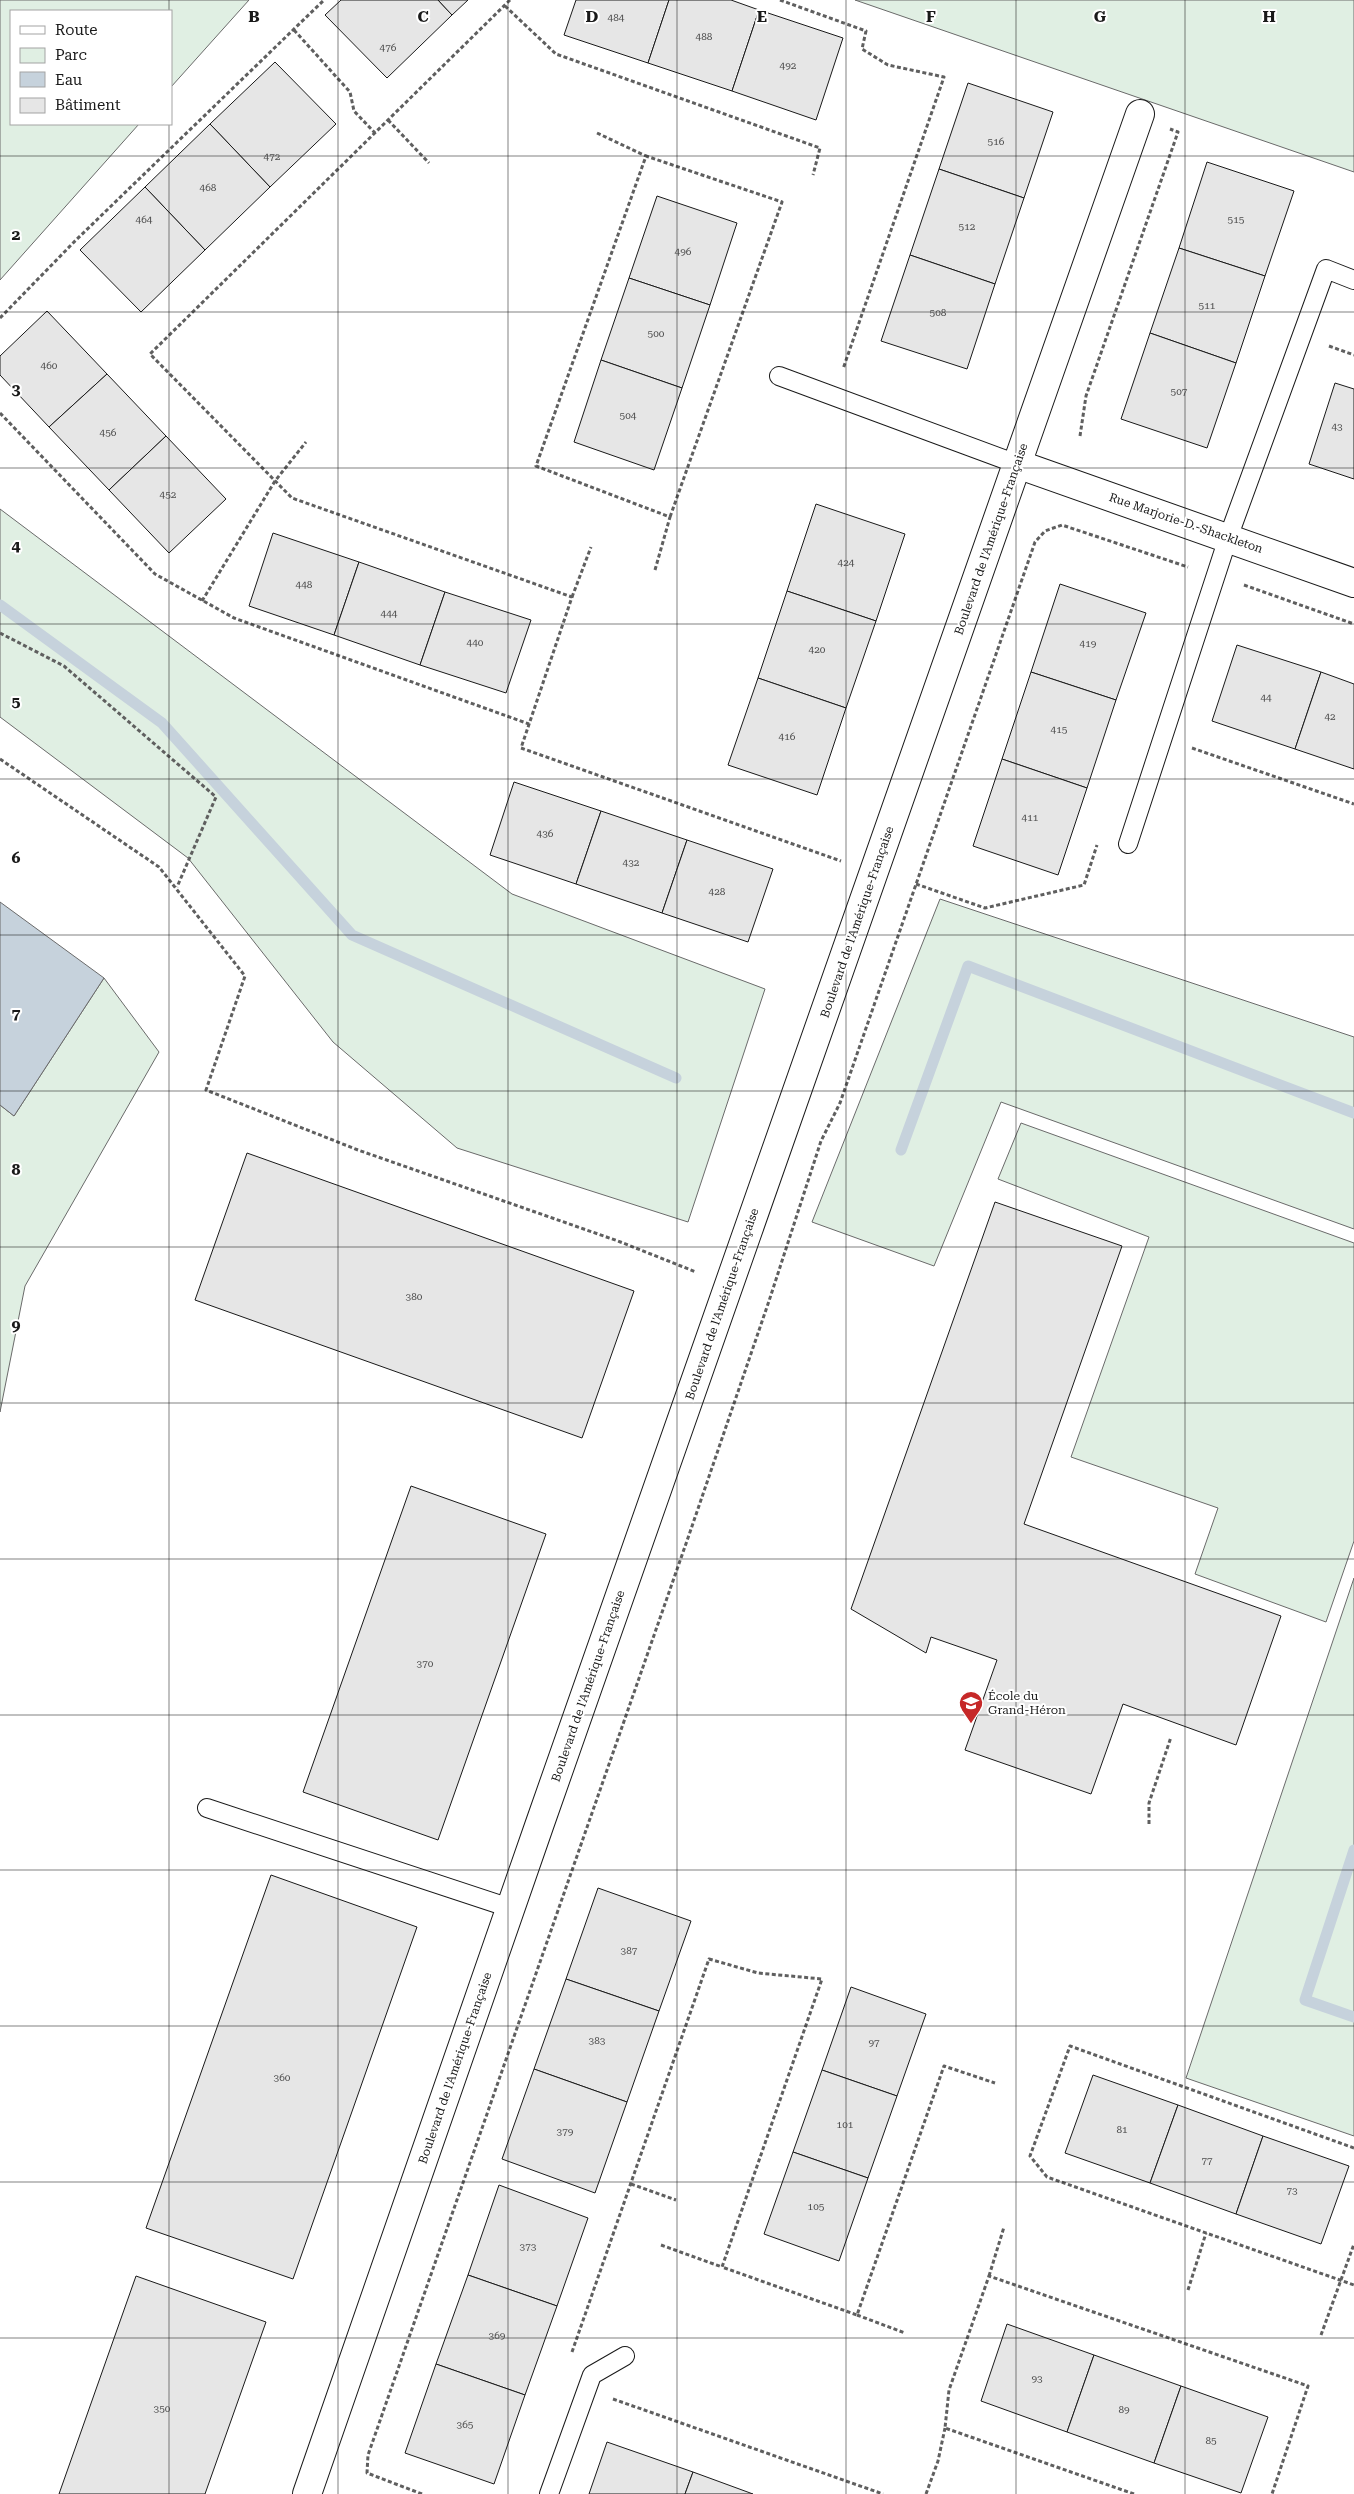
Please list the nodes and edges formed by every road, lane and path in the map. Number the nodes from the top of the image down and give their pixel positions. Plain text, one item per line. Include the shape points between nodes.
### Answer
1 (324, 0) edge
2 (510, 0) edge
3 (780, 0) edge
4 (505, 6) junction
5 (294, 30) junction
6 (1140, 114) joint
7 (388, 120) junction
8 (375, 133) junction
9 (597, 133) dead end
10 (646, 156) junction
11 (428, 162) dead end
12 (813, 176) dead end
13 (1354, 280) edge
14 (0, 318) edge
15 (842, 373) dead end
16 (778, 376) dead end
17 (0, 413) edge
18 (1080, 436) dead end
19 (306, 442) dead end
20 (1017, 464) junction
21 (275, 481) junction
22 (670, 517) junction
23 (1228, 538) junction
24 (591, 547) dead end
25 (655, 570) dead end
26 (1216, 576) junction
27 (1354, 583) edge
28 (572, 598) junction
29 (202, 601) junction
30 (1354, 624) edge
31 (0, 633) edge
32 (530, 724) junction
33 (1164, 738) junction
34 (0, 759) edge
35 (1354, 804) edge
36 (1100, 839) dead end
37 (1128, 844) dead end
38 (842, 861) dead end
39 (916, 884) junction
40 (177, 887) dead end
41 (729, 1285) junction
42 (1171, 1737) dead end
43 (207, 1808) dead end
44 (1149, 1824) dead end
45 (510, 1908) junction
46 (995, 2083) dead end
47 (1354, 2148) edge
48 (631, 2184) junction
49 (676, 2200) dead end
50 (1004, 2227) dead end
51 (1206, 2233) junction
52 (1354, 2244) edge
53 (661, 2245) dead end
54 (722, 2267) junction
55 (989, 2276) junction
56 (1340, 2281) junction
57 (1354, 2285) edge
58 (1188, 2290) dead end
59 (857, 2315) junction
60 (905, 2334) dead end
61 (1321, 2335) dead end
62 (625, 2356) dead end
63 (571, 2357) dead end
64 (610, 2398) dead end
65 (945, 2428) junction
66 (307, 2494) edge
67 (422, 2494) edge
68 (549, 2494) edge
69 (883, 2494) edge
70 (926, 2494) edge
71 (1134, 2494) edge
72 (1272, 2494) edge

1 - 5 path
2 - 4 path
3 - 15 path via 866,31 862,50 888,64 944,77
4 - 7 path
4 - 12 path via 556,54 820,148
5 - 8 path via 350,92 354,111
5 - 14 path via 76,240
6 - 18 path via 1178,132 1086,396
6 - 20 street, Boulevard de l'Amérique-Française
7 - 8 path
7 - 11 path
8 - 21 path via 150,354
9 - 10 path
10 - 22 path via 536,466
10 - 22 path via 782,202
13 - 23 lane via 1326,269
16 - 20 lane
17 - 29 path via 155,574
19 - 21 path
20 - 23 street, Rue Marjorie-D.-Shackleton
20 - 41 street, Boulevard de l'Amérique-Française
21 - 28 path via 292,498
21 - 29 path
22 - 25 path
23 - 26 lane
23 - 27 street, Rue Marjorie-D.-Shackleton
24 - 28 path
26 - 30 path
26 - 33 lane
26 - 39 path via 1062,525 1046,531 1036,542
28 - 32 path
29 - 32 path via 234,618
31 - 40 path via 64,666 216,797
32 - 38 path via 522,748
33 - 35 path
33 - 37 lane
34 - 41 path via 159,866 246,976 206,1090 358,1150 618,1241
36 - 39 path via 1084,885 984,908
39 - 67 path via 840,1103 821,1141 770,1301 368,2455 367,2473
41 - 45 street, Boulevard de l'Amérique-Française
42 - 44 path via 1149,1803
43 - 45 lane
45 - 66 street, Boulevard de l'Amérique-Française
46 - 59 path via 944,2066
47 - 51 path via 1070,2046 1030,2156 1047,2177
48 - 49 path
48 - 54 path via 709,1959 758,1973 822,1980
48 - 63 path
50 - 55 path
51 - 56 path
51 - 58 path
52 - 56 path
53 - 54 path
54 - 59 path
55 - 65 path via 949,2390
55 - 72 path via 1308,2386
56 - 57 path
56 - 61 path
59 - 60 path
62 - 68 lane via 592,2375
64 - 69 path
65 - 70 path
65 - 71 path

